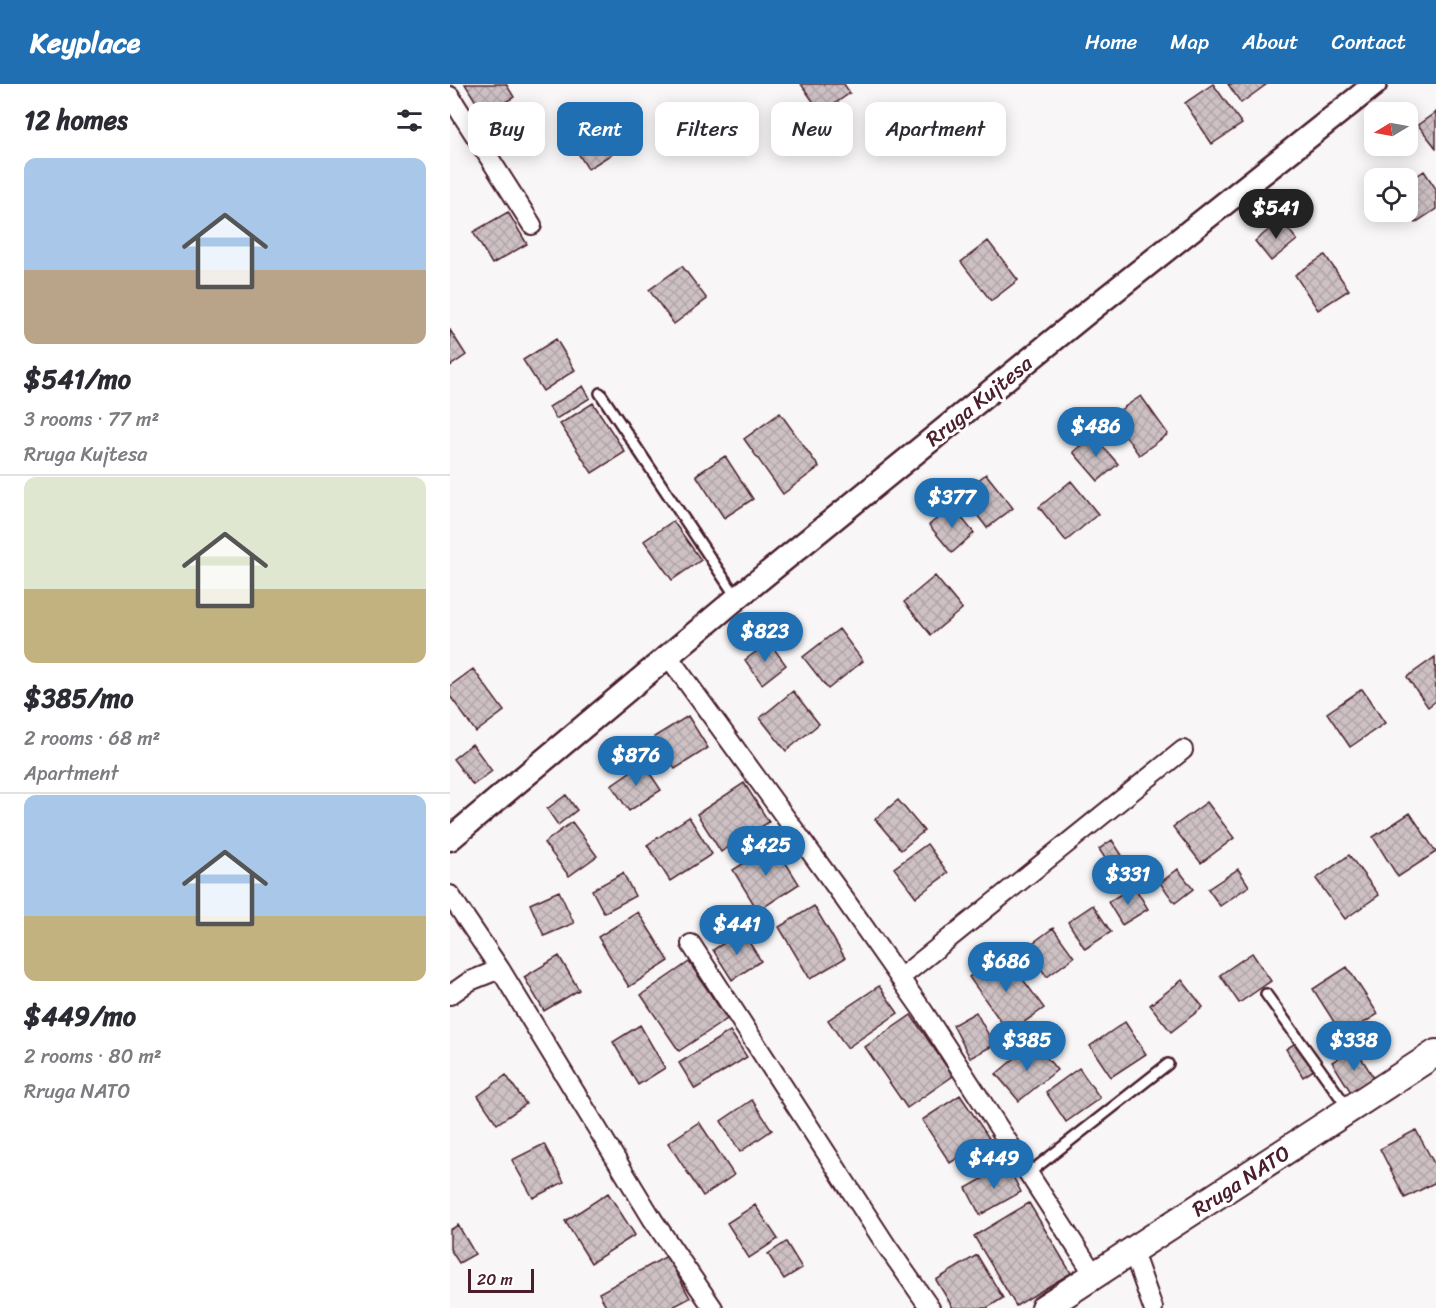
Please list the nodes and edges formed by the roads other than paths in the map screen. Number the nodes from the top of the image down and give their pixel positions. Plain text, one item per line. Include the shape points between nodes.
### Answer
1 (1376, 84) edge
2 (450, 96) edge
3 (532, 225) dead end
4 (600, 393) dead end
5 (737, 598) junction
6 (668, 656) junction
7 (1184, 750) dead end
8 (450, 839) edge
9 (450, 895) edge
10 (691, 944) dead end
11 (500, 969) junction
12 (900, 978) junction
13 (1266, 994) dead end
14 (450, 995) edge
15 (1436, 1053) edge
16 (1168, 1064) dead end
17 (1349, 1110) junction
18 (1029, 1173) junction
19 (1132, 1252) junction
20 (1095, 1276) junction
21 (713, 1308) edge
22 (930, 1308) edge
23 (1044, 1308) edge
24 (1153, 1308) edge

1 - 5 street, Rruga Kujtesa
2 - 3 street
4 - 5 lane
5 - 6 street, Rruga Kujtesa
6 - 8 street, Rruga Kujtesa
6 - 12 street
7 - 12 street
9 - 11 street
10 - 22 street
11 - 14 street via 470,981
11 - 21 street via 653,1220
12 - 18 street
13 - 17 lane
15 - 17 main road, Rruga NATO
16 - 18 lane
17 - 19 main road, Rruga NATO
18 - 20 street
19 - 20 main road, Rruga NATO
19 - 24 street
20 - 23 main road, Rruga NATO

